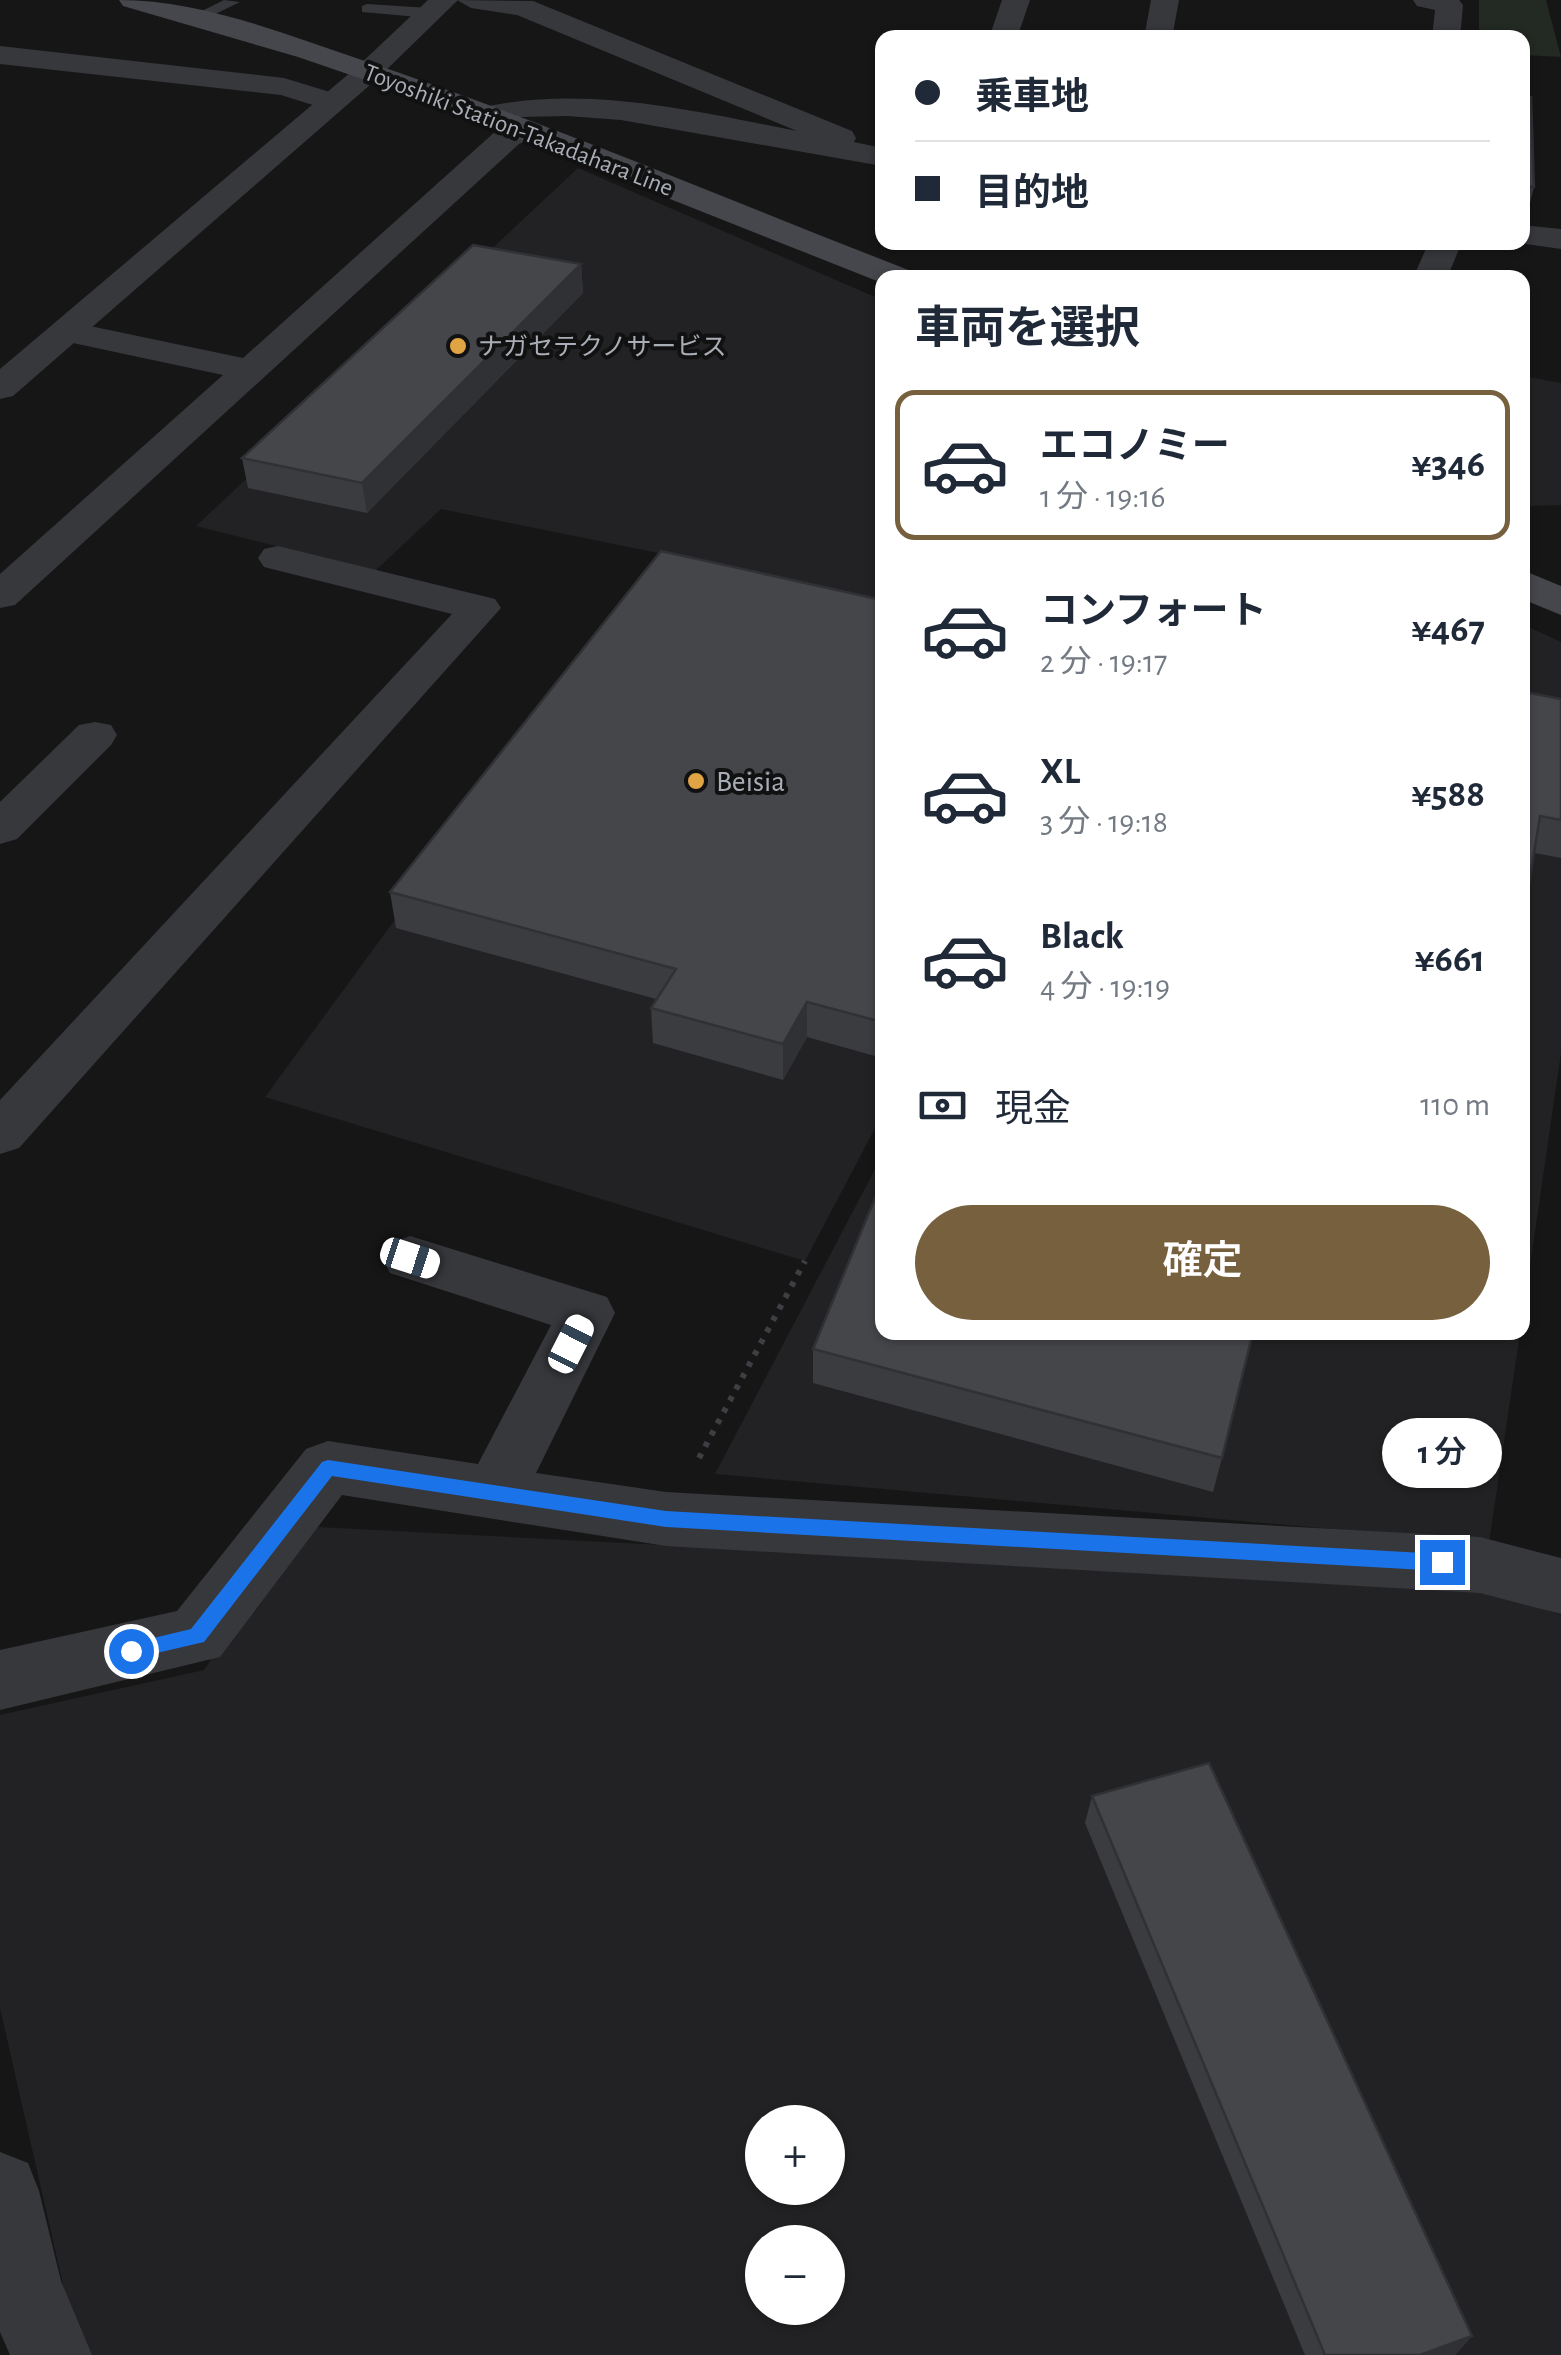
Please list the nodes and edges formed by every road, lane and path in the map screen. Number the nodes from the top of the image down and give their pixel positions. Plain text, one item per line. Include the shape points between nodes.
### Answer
1 (133, 0) edge
2 (471, 0) edge
3 (1016, 0) edge
4 (1165, 0) edge
5 (1428, 0) edge
6 (232, 2) edge
7 (437, 6) edge
8 (367, 9) dead end
9 (196, 18) junction
10 (1006, 30) edge
11 (1159, 30) edge
12 (1447, 30) edge
13 (0, 55) edge
14 (368, 72) junction
15 (332, 102) junction
16 (487, 115) junction
17 (526, 130) junction
18 (832, 148) junction
19 (875, 155) edge
20 (1530, 236) edge
21 (1561, 239) edge
22 (879, 270) edge
23 (66, 332) junction
24 (250, 370) junction
25 (0, 388) edge
26 (278, 558) dead end
27 (1530, 586) edge
28 (0, 596) edge
29 (1561, 603) edge
30 (96, 736) dead end
31 (0, 829) edge
32 (0, 1134) edge
33 (410, 1258) dead end
34 (806, 1261) dead end
35 (494, 1495) junction
36 (666, 1519) junction
37 (1561, 1586) edge
38 (0, 1680) edge
39 (0, 2192) edge
40 (24, 2314) edge

1 - 9 main road, Toyoshiki Station-Takadahara Line
2 - 18 street via 523,7 841,138
3 - 10 street
4 - 11 street
5 - 12 street via 1449,4
6 - 9 lane
7 - 8 lane
7 - 14 street
9 - 14 main road, Toyoshiki Station-Takadahara Line
13 - 15 street via 284,87
14 - 15 street
14 - 16 main road, Toyoshiki Station-Takadahara Line
15 - 23 street
16 - 17 main road, Toyoshiki Station-Takadahara Line
16 - 18 street via 517,107 628,113
17 - 22 main road, Toyoshiki Station-Takadahara Line
17 - 24 street via 508,137
18 - 19 street
20 - 21 street
23 - 24 street
23 - 25 street
24 - 28 street
26 - 32 street via 480,608
27 - 29 main road
30 - 31 street
33 - 35 street via 586,1313
34 - 36 path
35 - 36 street
35 - 38 street via 328,1467 197,1636
36 - 37 street via 1480,1565
39 - 40 street

